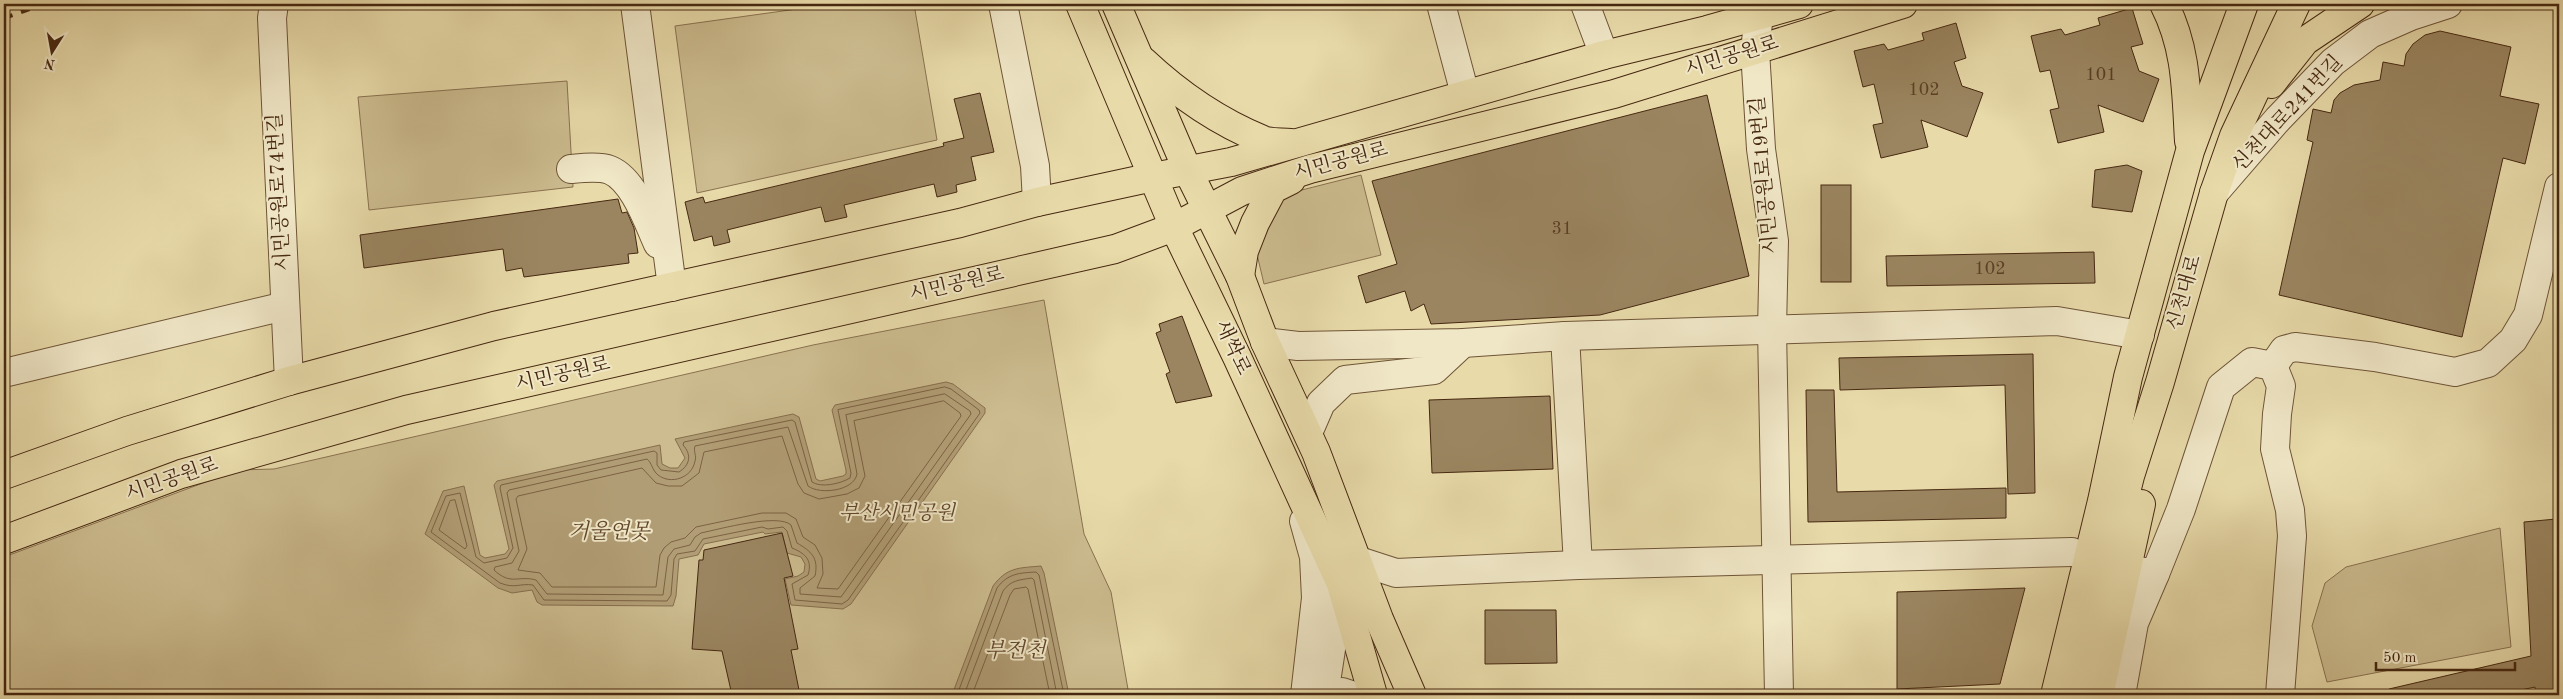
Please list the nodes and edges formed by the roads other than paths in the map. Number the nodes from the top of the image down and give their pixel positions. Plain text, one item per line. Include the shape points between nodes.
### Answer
1 (274, 4) edge
2 (636, 4) edge
3 (1003, 4) edge
4 (1080, 4) edge
5 (1116, 4) edge
6 (1441, 4) edge
7 (1585, 4) edge
8 (1799, 4) edge
9 (1903, 4) edge
10 (2164, 4) edge
11 (2244, 4) edge
12 (2296, 4) edge
13 (2360, 4) edge
14 (2448, 4) edge
15 (1759, 10) edge
16 (1755, 51) junction
17 (1604, 55) junction
18 (1138, 56) junction
19 (1465, 94) junction
20 (2234, 136) junction
21 (1297, 144) junction
22 (2190, 151) junction
23 (571, 169) dead end
24 (1187, 169) junction
25 (1310, 170) junction
26 (1153, 176) junction
27 (2559, 187) edge
28 (2214, 193) junction
29 (1036, 202) junction
30 (1209, 209) junction
31 (1174, 227) junction
32 (1240, 276) junction
33 (670, 277) junction
34 (285, 306) junction
35 (1772, 328) junction
36 (2140, 335) junction
37 (1565, 336) junction
38 (1265, 342) junction
39 (1463, 343) junction
40 (2273, 366) junction
41 (4, 373) edge
42 (2128, 377) junction
43 (289, 381) junction
44 (2160, 382) junction
45 (1308, 433) junction
46 (1287, 467) junction
47 (4, 475) edge
48 (4, 540) edge
49 (2072, 552) junction
50 (1358, 560) junction
51 (1777, 560) junction
52 (1578, 565) junction
53 (2128, 569) junction
54 (2155, 574) junction
55 (1341, 584) junction
56 (2090, 592) junction
57 (1305, 695) edge
58 (1324, 695) edge
59 (1331, 695) edge
60 (1351, 695) edge
61 (1373, 695) edge
62 (1412, 695) edge
63 (1779, 695) edge
64 (2036, 695) edge
65 (2055, 695) edge
66 (2078, 695) edge
67 (2099, 695) edge
68 (2120, 695) edge
69 (2280, 695) edge

1 - 34 street, 시민공원로74번길 via 272,18
2 - 33 street
3 - 29 street via 1035,166
4 - 26 main road, 새싹로
5 - 18 main road, 새싹로
6 - 19 street
7 - 17 street
8 - 15 main road, 시민공원로
9 - 16 main road, 시민공원로
10 - 22 main road via 2175,26 2184,58
11 - 22 main road, 신천대로
12 - 20 main road, 신천대로
13 - 20 main road via 2305,41
14 - 28 street, 신천대로241번길 via 2370,34 2333,62
15 - 16 street, 시민공원로19번길
15 - 17 main road, 시민공원로
16 - 25 main road, 시민공원로 via 1614,94
16 - 35 street, 시민공원로19번길 via 1761,149 1774,242
17 - 19 main road, 시민공원로
18 - 21 main road via 1166,83 1212,113 1265,140
18 - 24 main road, 새싹로
19 - 21 main road, 시민공원로
20 - 28 main road, 신천대로
21 - 24 main road, 시민공원로 via 1230,162
22 - 36 main road, 신천대로
23 - 33 street via 610,170 625,182 639,203
24 - 26 main road, 시민공원로
24 - 30 main road, 새싹로
25 - 30 main road, 시민공원로 via 1242,191
25 - 32 main road via 1273,189 1244,251
26 - 29 main road, 시민공원로
26 - 31 main road, 새싹로
27 - 40 street via 2528,315 2513,340 2488,363 2455,372 2295,347 2284,350
28 - 44 main road, 신천대로
29 - 33 main road, 시민공원로 via 960,222
30 - 31 main road, 시민공원로
30 - 32 main road, 새싹로
31 - 46 main road, 새싹로
31 - 48 main road, 시민공원로 via 1115,249 406,410 181,474
32 - 38 main road, 새싹로
33 - 43 main road, 시민공원로
34 - 41 street
34 - 43 street, 시민공원로74번길
35 - 36 street via 2058,321
35 - 37 street
35 - 51 street, 시민공원로19번길
36 - 42 main road, 신천대로
37 - 39 street, 새싹로
37 - 52 street
38 - 39 street, 새싹로 via 1298,346
38 - 45 main road, 새싹로
39 - 45 street via 1434,370 1345,380 1321,403
40 - 54 street via 2252,362 2222,387 2181,509
40 - 69 street via 2281,386 2275,449 2290,510 2292,536
42 - 49 main road via 2097,455
42 - 56 main road, 신천대로 via 2102,501
43 - 47 main road, 시민공원로
44 - 53 main road via 2148,468
44 - 56 main road, 신천대로
45 - 50 main road, 새싹로
46 - 55 main road, 새싹로
46 - 57 street via 1314,556 1316,598
49 - 51 street
49 - 64 main road
50 - 52 street via 1396,573
50 - 55 street
50 - 62 main road, 새싹로
51 - 52 street
51 - 63 street, 시민공원로19번길
53 - 54 street
53 - 67 main road
54 - 68 street via 2134,623
55 - 58 street
55 - 61 main road, 새싹로
56 - 65 main road
56 - 66 main road
59 - 60 street via 1342,692

